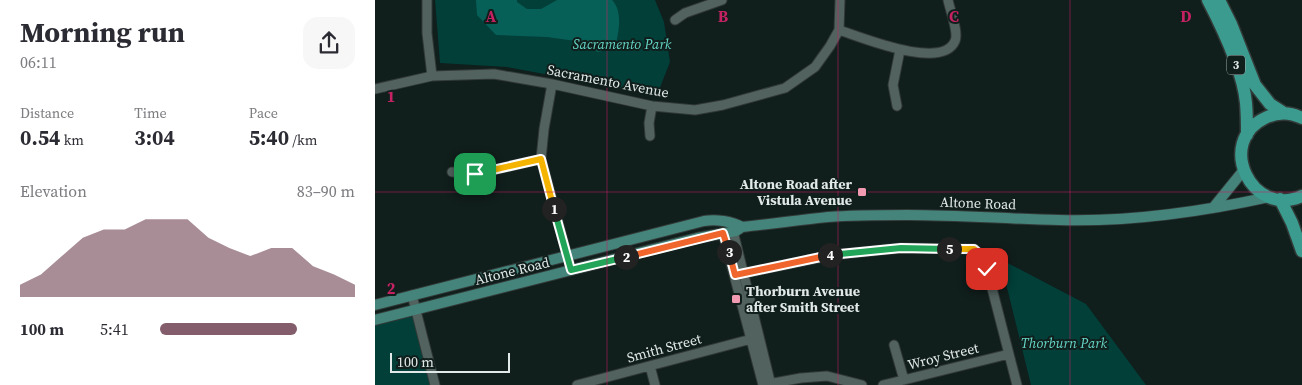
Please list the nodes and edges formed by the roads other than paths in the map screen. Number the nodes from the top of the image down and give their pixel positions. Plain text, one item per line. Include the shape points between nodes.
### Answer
1 (427, 0) edge
2 (722, 0) edge
3 (840, 0) edge
4 (948, 0) edge
5 (1208, 0) edge
6 (1219, 0) edge
7 (675, 20) dead end
8 (839, 30) junction
9 (900, 50) junction
10 (432, 76) junction
11 (552, 84) junction
12 (375, 89) edge
13 (652, 106) junction
14 (897, 106) dead end
15 (1284, 113) junction
16 (1302, 118) edge
17 (1247, 135) junction
18 (650, 136) dead end
19 (541, 159) junction
20 (1243, 171) junction
21 (453, 172) dead end
22 (1302, 196) edge
23 (1274, 198) junction
24 (1213, 208) junction
25 (732, 230) junction
26 (1302, 251) edge
27 (567, 255) junction
28 (571, 270) junction
29 (739, 274) junction
30 (411, 295) junction
31 (375, 305) edge
32 (415, 310) junction
33 (375, 320) edge
34 (755, 338) junction
35 (894, 345) dead end
36 (1009, 354) junction
37 (650, 366) junction
38 (904, 380) junction
39 (768, 384) edge
40 (435, 385) edge
41 (577, 385) edge
42 (655, 385) edge
43 (862, 385) edge
44 (883, 385) edge
45 (1017, 385) edge

1 - 10 street
2 - 7 street via 685,13
3 - 8 street, Sacramento Avenue
4 - 9 street via 957,34 955,43 936,54
5 - 17 highway, 3 via 1239,73 1247,103
6 - 15 highway, 3 via 1255,85 1270,104
8 - 9 street
8 - 13 street, Sacramento Avenue via 815,67 785,88 695,110
9 - 14 street via 893,85
10 - 11 street, Sacramento Avenue via 494,74
10 - 12 street, Sacramento Avenue
11 - 13 street, Sacramento Avenue
11 - 19 street
13 - 18 street
15 - 16 highway
15 - 17 highway via 1262,119
17 - 20 highway via 1241,156
19 - 21 street via 475,174
19 - 27 street
20 - 23 highway via 1262,194
20 - 24 main road
22 - 23 highway
23 - 24 main road, Altone Road
23 - 26 highway via 1292,223
24 - 25 main road, Altone Road via 1105,219 847,216
25 - 27 main road, Altone Road via 735,224 704,221
25 - 28 main road, Altone Road
25 - 29 street
27 - 28 street
27 - 30 main road, Altone Road
28 - 32 main road, Altone Road
29 - 34 street
29 - 36 street via 832,255 901,248 974,249 982,256 987,269
30 - 31 main road, Altone Road
30 - 32 street
32 - 33 main road, Altone Road
32 - 40 street
34 - 37 street, Smith Street
34 - 39 street
35 - 38 street
36 - 38 street, Wroy Street
36 - 45 street
37 - 41 street, Smith Street
37 - 42 street
38 - 44 street, Wroy Street
39 - 43 street via 827,376

